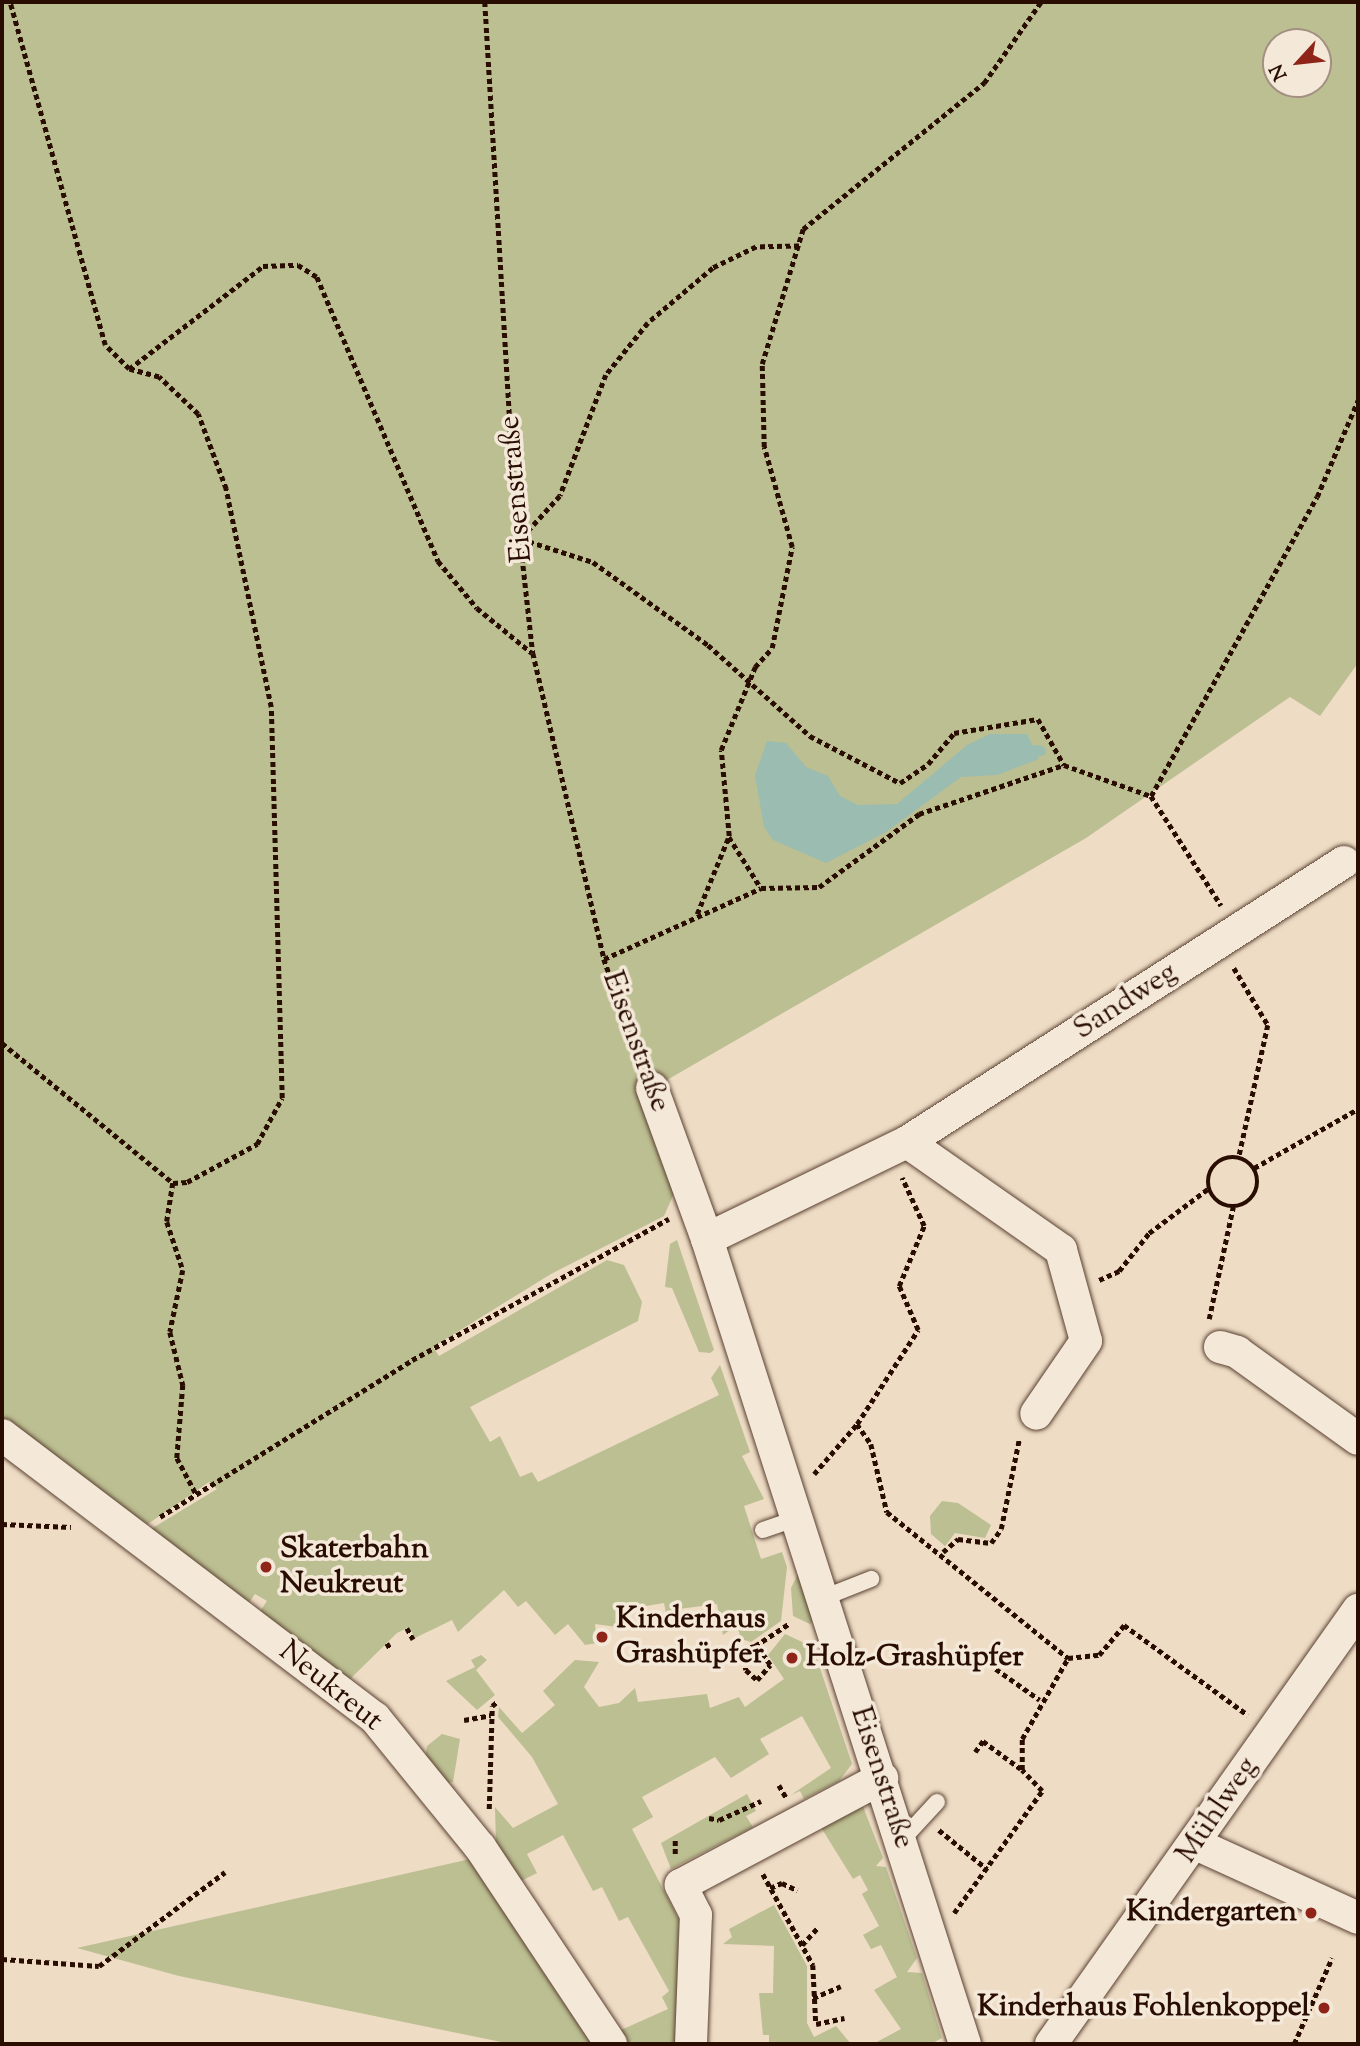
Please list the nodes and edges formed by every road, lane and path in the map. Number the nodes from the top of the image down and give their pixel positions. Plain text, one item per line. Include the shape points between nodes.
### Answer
1 (10, 2) edge
2 (485, 2) edge
3 (1041, 2) edge
4 (799, 246) junction
5 (129, 369) junction
6 (1358, 400) edge
7 (521, 539) junction
8 (533, 653) junction
9 (747, 684) junction
10 (1064, 765) junction
11 (729, 836) junction
12 (1345, 862) dead end
13 (761, 888) junction
14 (697, 914) junction
15 (604, 959) junction
16 (2, 1043) edge
17 (652, 1088) joint
18 (1358, 1109) edge
19 (897, 1146) junction
20 (1254, 1168) junction
21 (173, 1183) junction
22 (1209, 1188) junction
23 (1233, 1207) junction
24 (675, 1216) dead end
25 (707, 1239) junction
26 (1072, 1291) junction
27 (1220, 1347) joint
28 (1035, 1414) joint
29 (857, 1424) junction
30 (2, 1435) edge
31 (1358, 1439) edge
32 (787, 1489) junction
33 (196, 1493) junction
34 (797, 1518) junction
35 (2, 1524) edge
36 (764, 1530) dead end
37 (129, 1537) junction
38 (943, 1552) junction
39 (871, 1579) dead end
40 (823, 1598) junction
41 (1358, 1609) edge
42 (790, 1623) dead end
43 (407, 1628) dead end
44 (413, 1639) dead end
45 (387, 1643) dead end
46 (757, 1646) junction
47 (391, 1650) dead end
48 (734, 1651) dead end
49 (744, 1651) junction
50 (1068, 1658) junction
51 (989, 1664) dead end
52 (1040, 1700) junction
53 (498, 1701) dead end
54 (491, 1715) junction
55 (464, 1720) dead end
56 (1270, 1732) junction
57 (975, 1752) dead end
58 (1022, 1770) junction
59 (882, 1778) junction
60 (761, 1801) dead end
61 (937, 1802) dead end
62 (489, 1816) dead end
63 (709, 1818) dead end
64 (923, 1818) junction
65 (901, 1841) junction
66 (1198, 1845) junction
67 (748, 1848) junction
68 (987, 1869) junction
69 (225, 1872) dead end
70 (770, 1888) junction
71 (797, 1890) dead end
72 (954, 1914) dead end
73 (1358, 1918) edge
74 (818, 1927) dead end
75 (802, 1945) junction
76 (1332, 1958) dead end
77 (2, 1959) edge
78 (841, 1986) dead end
79 (813, 1998) junction
80 (844, 2018) dead end
81 (611, 2044) edge
82 (691, 2044) edge
83 (965, 2044) edge
84 (1051, 2044) edge
85 (1294, 2044) edge

1 - 5 path via 105,345
2 - 7 path, Eisenstraße
3 - 4 path via 984,83 803,229
4 - 7 path via 756,247 713,268 649,323 606,375 560,496
4 - 9 path via 762,364 764,447 792,547 772,648
5 - 8 path via 254,271 281,263 317,277 438,561 477,608
5 - 21 path via 159,377 198,414 213,444 271,707 276,786 282,1098 257,1144 187,1182
6 - 10 path via 1317,498 1151,796
7 - 8 path, Eisenstraße
7 - 9 path via 593,562 708,645
8 - 15 path, Eisenstraße
9 - 10 path via 810,736 900,783 928,764 954,733 1038,719
9 - 11 path via 721,750
10 - 13 path via 919,814 819,887
11 - 13 path
11 - 14 path
12 - 19 street, Sandweg
13 - 14 path
14 - 15 path
15 - 17 path, Eisenstraße
16 - 21 path
17 - 25 street, Eisenstraße
18 - 20 path
19 - 25 street, Sandweg
19 - 26 street via 1061,1250
19 - 29 path via 924,1226 899,1286 919,1323
20 - 22 path via 1241,1158 1221,1159 1209,1174
20 - 23 path via 1258,1190
21 - 33 path via 167,1222 183,1270 170,1332 183,1385 177,1458
22 - 23 path via 1217,1202
22 - 26 path via 1149,1233 1119,1271
23 - 27 path via 1209,1319
24 - 33 path via 412,1360
25 - 32 street, Eisenstraße
26 - 28 street via 1086,1341
27 - 31 street via 1237,1352
28 - 38 path via 1020,1438 1001,1529 991,1543 958,1539
29 - 32 path via 811,1478
29 - 38 path via 871,1444 887,1512
30 - 37 street, Neukreut
32 - 34 street, Eisenstraße
33 - 37 path
34 - 36 lane
34 - 40 street, Eisenstraße
35 - 37 path
37 - 81 street, Neukreut via 375,1718 480,1847
38 - 50 path via 979,1590
39 - 40 lane
40 - 59 street, Eisenstraße
41 - 56 street, Mühlweg
42 - 46 path
43 - 44 path
45 - 47 path
46 - 49 path
46 - 49 path via 770,1665 757,1680 746,1670
48 - 49 path
50 - 52 path
50 - 56 path via 1098,1655 1124,1625
51 - 52 path
52 - 58 path via 1022,1739
53 - 54 path
54 - 55 path
54 - 62 path
56 - 66 street, Mühlweg
57 - 58 path via 983,1741
58 - 68 path via 1042,1791
59 - 65 street, Eisenstraße
59 - 67 street
60 - 63 path via 719,1820
61 - 64 lane
64 - 65 lane
64 - 68 path
65 - 83 street, Eisenstraße
66 - 73 street
66 - 84 street, Mühlweg
67 - 70 path
67 - 82 street via 681,1885 695,1915
68 - 72 path
69 - 77 path via 99,1966
70 - 71 path via 782,1883
70 - 75 path
74 - 75 path
75 - 79 path via 813,1965
76 - 85 path
78 - 79 path
79 - 80 path via 816,2024

